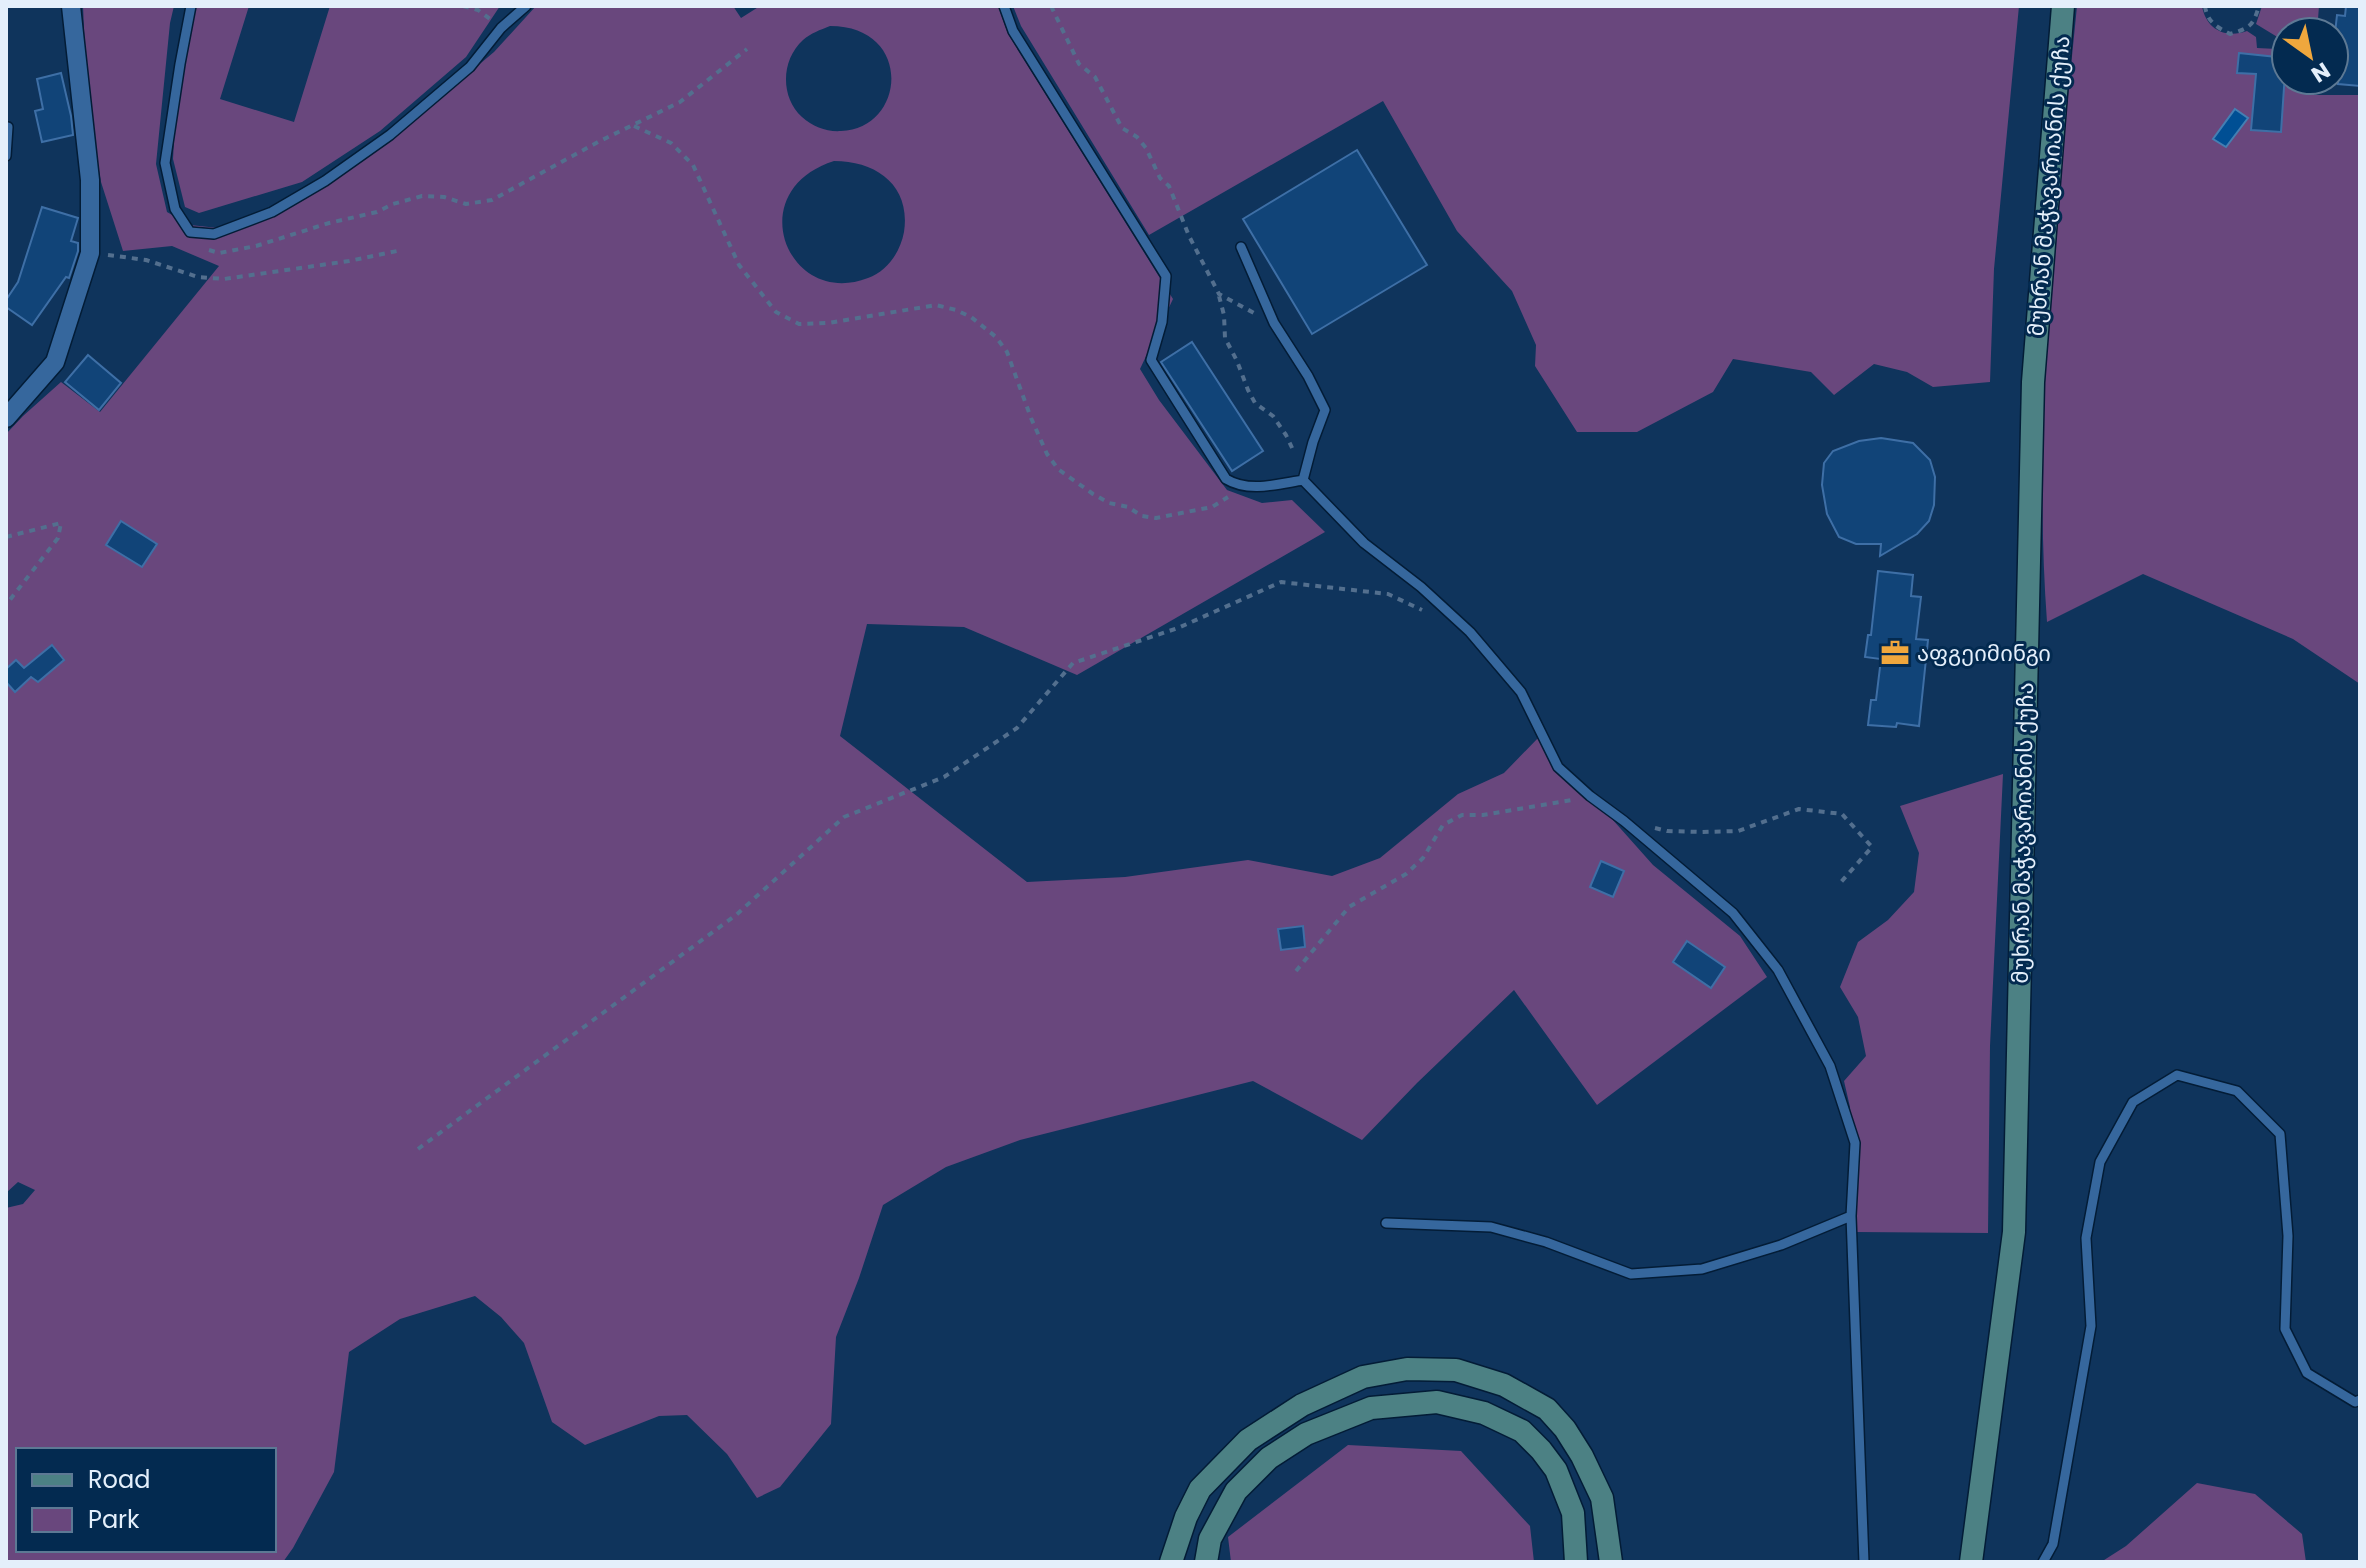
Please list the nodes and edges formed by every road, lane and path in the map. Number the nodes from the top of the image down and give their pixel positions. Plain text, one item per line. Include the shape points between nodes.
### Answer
1 (71, 6) edge
2 (191, 6) edge
3 (463, 6) edge
4 (526, 6) edge
5 (1004, 6) edge
6 (1051, 6) edge
7 (2063, 6) edge
8 (2205, 6) edge
9 (2259, 6) edge
10 (501, 28) junction
11 (747, 49) dead end
12 (634, 126) junction
13 (8, 127) edge
14 (6, 156) edge
15 (1241, 247) dead end
16 (205, 248) dead end
17 (397, 251) dead end
18 (90, 253) junction
19 (1219, 294) junction
20 (1274, 323) junction
21 (6, 418) edge
22 (1306, 469) junction
23 (1303, 480) junction
24 (1237, 485) junction
25 (6, 537) edge
26 (6, 605) edge
27 (1429, 613) dead end
28 (1590, 796) junction
29 (1624, 821) junction
30 (1841, 882) dead end
31 (1296, 971) dead end
32 (418, 1149) dead end
33 (1851, 1216) junction
34 (1386, 1223) dead end
35 (2360, 1400) edge
36 (1171, 1562) edge
37 (1206, 1562) edge
38 (1576, 1562) edge
39 (1611, 1562) edge
40 (1864, 1562) edge
41 (1971, 1562) edge
42 (2043, 1562) edge

1 - 18 street via 90,180
2 - 10 lane via 165,163 175,209 190,232 214,234 272,212 390,135 470,67
3 - 10 path via 478,10
4 - 10 lane
5 - 24 lane via 1013,31 1166,276 1162,322 1151,360 1226,479
6 - 19 path via 1079,64 1095,77 1122,128 1146,148 1169,186
7 - 41 main road, მუხრან მაჭავარიანის ქუჩა via 2033,382 2014,1232
8 - 9 path via 2213,25 2230,34 2247,29
11 - 12 path via 680,102
12 - 16 path via 492,200 466,204 422,196 256,246 219,253
12 - 24 path via 671,143 693,165 739,265 776,312 799,324 814,324 936,305 956,310 996,337 1007,352 1047,454 1058,469 1093,494 1156,518 1212,507
13 - 14 lane
15 - 20 lane
17 - 18 path via 224,279
18 - 21 street via 55,362
19 - 20 path
19 - 22 path via 1225,338 1248,390 1273,416
20 - 22 lane via 1325,410
22 - 23 lane
23 - 24 lane
23 - 28 lane via 1364,543 1470,632 1521,692 1558,767
25 - 26 path via 61,523 58,538
27 - 32 path via 1388,594 1281,582 1178,628 1073,663 1017,728 944,777 844,817 736,915
28 - 29 lane
28 - 31 path via 1462,815 1443,825 1423,858 1349,907
29 - 30 path via 1667,831 1738,831 1799,809 1842,814 1872,847
29 - 33 lane via 1733,913 1778,970 1830,1066 1855,1143
33 - 34 lane via 1702,1269 1631,1274 1491,1227
33 - 40 lane
35 - 42 lane via 2355,1402 2307,1373 2285,1329 2288,1236 2280,1134 2237,1091 2177,1075 2133,1102 2100,1162 2086,1238 2091,1326 2053,1544
36 - 39 main road via 1200,1489 1248,1440 1302,1405 1363,1377 1407,1369 1456,1370 1504,1385 1547,1409 1582,1456 1602,1498
37 - 38 main road via 1210,1539 1236,1491 1269,1458 1306,1434 1371,1408 1437,1402 1484,1413 1522,1431 1541,1450 1556,1470 1573,1513

